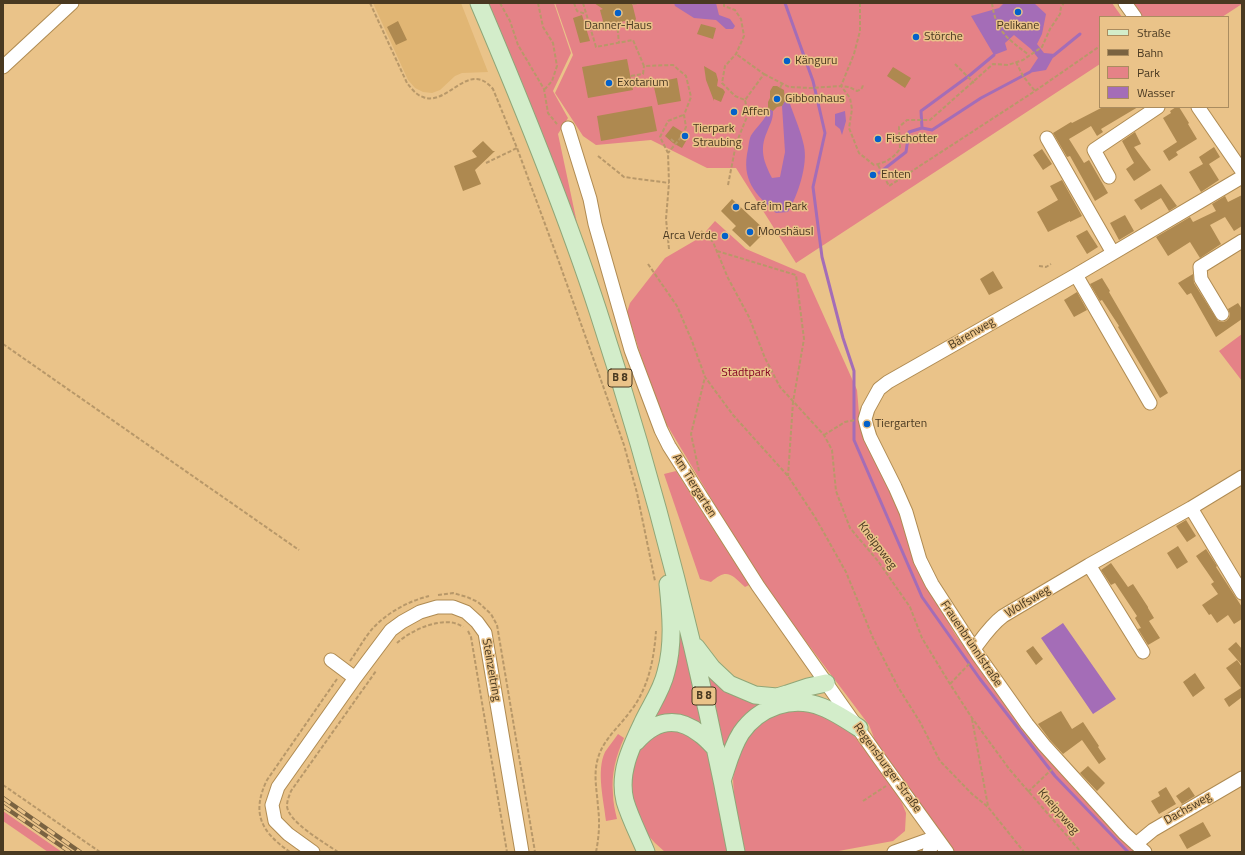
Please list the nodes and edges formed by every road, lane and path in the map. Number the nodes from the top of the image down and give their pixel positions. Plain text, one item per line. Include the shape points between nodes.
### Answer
1 (72, 3) edge
2 (370, 3) edge
3 (478, 3) edge
4 (500, 3) edge
5 (538, 3) edge
6 (574, 3) edge
7 (582, 3) edge
8 (638, 3) edge
9 (724, 3) edge
10 (860, 3) edge
11 (992, 3) edge
12 (1058, 3) edge
13 (1064, 3) edge
14 (1125, 3) edge
15 (633, 4) dead end
16 (1061, 7) junction
17 (586, 14) junction
18 (1134, 16) edge
19 (617, 23) dead end
20 (619, 43) junction
21 (1099, 47) edge
22 (736, 54) junction
23 (1028, 55) junction
24 (1016, 62) junction
25 (955, 64) dead end
26 (3, 66) edge
27 (644, 66) junction
28 (764, 74) junction
29 (631, 76) dead end
30 (974, 83) junction
31 (782, 84) junction
32 (863, 84) dead end
33 (841, 86) junction
34 (780, 88) dead end
35 (544, 89) junction
36 (1035, 91) junction
37 (745, 100) junction
38 (1157, 108) edge
39 (1199, 108) edge
40 (684, 114) junction
41 (568, 128) joint
42 (1047, 138) dead end
43 (671, 139) dead end
44 (676, 144) junction
45 (517, 148) junction
46 (668, 153) junction
47 (598, 156) dead end
48 (486, 163) dead end
49 (878, 164) junction
50 (1242, 171) edge
51 (1109, 176) dead end
52 (1242, 177) edge
53 (669, 183) junction
54 (728, 186) dead end
55 (701, 231) dead end
56 (1242, 241) edge
57 (669, 249) dead end
58 (717, 251) junction
59 (1113, 253) junction
60 (648, 264) dead end
61 (1051, 264) dead end
62 (1039, 266) dead end
63 (1076, 275) junction
64 (1222, 314) dead end
65 (3, 344) edge
66 (705, 377) junction
67 (872, 399) joint
68 (793, 402) junction
69 (1150, 403) dead end
70 (845, 422) dead end
71 (824, 435) junction
72 (788, 476) junction
73 (1242, 478) edge
74 (698, 492) junction
75 (1191, 508) junction
76 (662, 530) junction
77 (299, 550) dead end
78 (1090, 564) junction
79 (656, 588) dead end
80 (1242, 593) edge
81 (657, 628) dead end
82 (692, 642) junction
83 (394, 646) dead end
84 (974, 649) junction
85 (1143, 652) dead end
86 (331, 660) dead end
87 (965, 669) dead end
88 (344, 670) junction
89 (376, 671) dead end
90 (355, 678) junction
91 (826, 683) junction
92 (950, 684) junction
93 (812, 704) junction
94 (972, 718) junction
95 (859, 728) junction
96 (631, 748) junction
97 (716, 749) junction
98 (1046, 774) dead end
99 (722, 778) junction
100 (1242, 778) edge
101 (895, 780) junction
102 (3, 785) edge
103 (1028, 792) junction
104 (864, 801) dead end
105 (988, 807) junction
106 (936, 837) junction
107 (1141, 848) edge
108 (100, 852) edge
109 (290, 852) edge
110 (313, 852) edge
111 (338, 852) edge
112 (507, 852) edge
113 (522, 852) edge
114 (535, 852) edge
115 (596, 852) edge
116 (646, 852) edge
117 (736, 852) edge
118 (894, 852) edge
119 (929, 852) edge
120 (947, 852) edge
121 (1024, 852) edge
122 (1081, 852) edge

1 - 26 street
2 - 45 path via 407,83 415,92 431,98 441,96 465,81 482,80 493,89
3 - 76 main road, B 8 via 506,66 570,229 598,309 646,464
4 - 35 path via 518,45
5 - 35 path via 543,27 553,43 557,66 552,81
6 - 17 path via 577,11
7 - 17 path
8 - 15 path
9 - 22 path via 724,6 735,10 741,19 744,36
10 - 33 path via 860,31
11 - 23 path via 994,17 1003,34
12 - 16 path
13 - 16 path
14 - 18 street
16 - 23 path via 1060,14 1042,47
17 - 20 path via 596,47
19 - 20 path
20 - 27 path via 633,40
21 - 36 path
22 - 28 path
22 - 37 path via 725,66 722,83 735,96
23 - 24 path
24 - 30 path via 1008,65 993,64
24 - 36 path
25 - 30 path
27 - 29 path via 643,74
27 - 40 path via 673,65 686,76 691,97
28 - 31 path
28 - 37 path
30 - 49 path via 930,120 907,120 899,127 900,149 891,159
31 - 33 path via 789,87 811,88
31 - 34 path
32 - 33 path via 861,90 857,91
33 - 49 path via 850,98 852,109 849,128 859,153 874,165
35 - 41 path via 548,113 556,124
36 - 49 path via 890,186
37 - 54 path via 748,114 736,144
38 - 51 street via 1094,150
39 - 50 street
40 - 44 path via 686,126
40 - 46 path via 668,121 660,137
41 - 74 street, Am Tiergarten via 632,350 661,430
42 - 59 street
43 - 44 path
44 - 46 path
45 - 48 path
45 - 79 path via 624,445
46 - 53 path
47 - 53 path via 624,177
52 - 59 street, Bärenweg
53 - 57 path via 666,220
55 - 58 path, Kneippweg via 713,242
56 - 64 street via 1200,267 1202,279
58 - 68 path, Kneippweg via 780,387
58 - 68 path via 796,275 804,338
59 - 63 street, Bärenweg
60 - 66 path via 677,306
61 - 62 path via 1046,267
63 - 67 street, Bärenweg via 888,382
63 - 69 street
65 - 77 path
66 - 72 path via 733,414
66 - 74 path via 691,434 702,483
67 - 84 street, Frauenbrünnlstraße via 865,419 870,437 906,512 920,560 946,608
68 - 71 path, Kneippweg
68 - 72 path
70 - 71 path
71 - 92 path, Kneippweg via 832,450 836,491 850,528 878,561 910,607 922,638
72 - 105 path via 846,572 873,638 940,761
73 - 75 street, Wolfsweg
74 - 91 street, Am Tiergarten via 758,586
75 - 78 street, Wolfsweg
75 - 80 street
76 - 82 main road, B 8
76 - 96 main road via 671,614 669,655 661,687
78 - 84 street, Wolfsweg via 1003,616 985,633
78 - 85 street
81 - 115 path via 653,662 641,694 607,740 598,758 595,779 599,837
82 - 91 main road via 724,680 755,695 777,697
82 - 97 main road, B 8
83 - 112 path via 414,630 431,624 455,622 468,631
84 - 107 street, Frauenbrünnlstraße via 1044,745 1124,833
86 - 88 street
87 - 92 path
88 - 90 street
88 - 109 path via 261,791 261,821 277,843
88 - 114 path via 373,628 383,618 410,602 438,594 453,593 478,602 491,614 500,638
89 - 111 path via 288,798 288,812 292,818
90 - 110 street, Steinzeitring via 278,787 272,805 275,821
90 - 113 street, Steinzeitring via 391,630 420,612 437,607 453,607 466,612 478,622 485,633
91 - 93 main road
91 - 95 street, Regensburger Straße
92 - 94 path, Kneippweg
93 - 95 main road via 838,715
93 - 99 main road via 791,703 770,708 759,714 741,734
94 - 103 path, Kneippweg
94 - 105 path
95 - 101 street, Regensburger Straße
96 - 97 main road via 649,730 663,723 673,722 690,727
96 - 116 main road via 625,766 623,788 629,812
97 - 99 main road, B 8
98 - 103 path
99 - 117 main road, B 8
100 - 107 street, Dachsweg via 1153,830
101 - 104 path
101 - 106 street, Regensburger Straße
102 - 108 path
103 - 122 path, Kneippweg
105 - 121 path
106 - 118 street
106 - 119 street
106 - 120 street, Regensburger Straße

